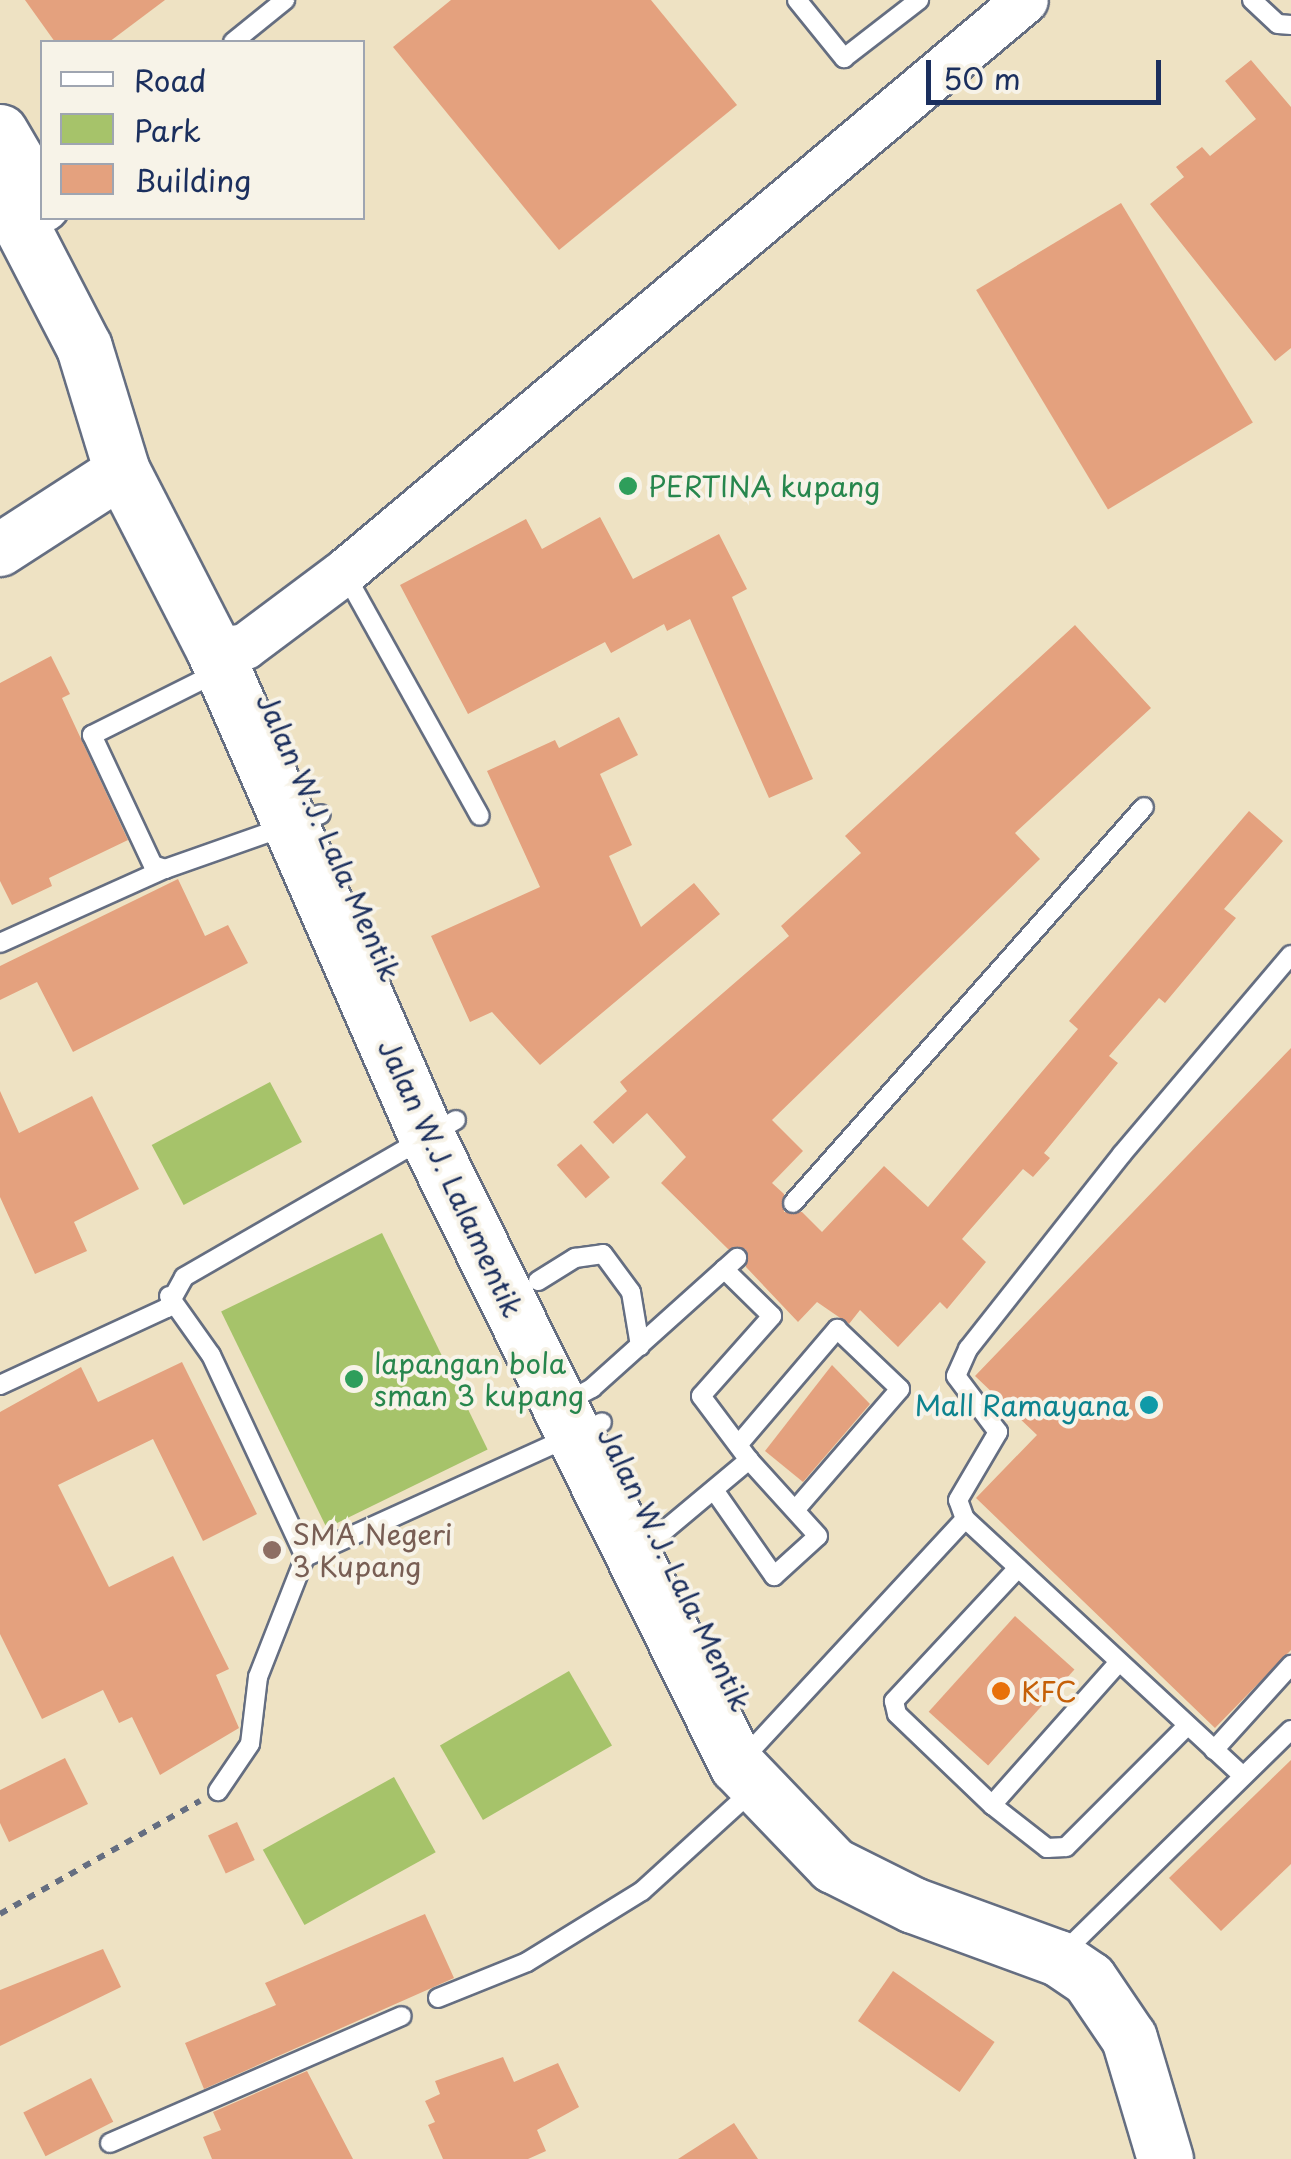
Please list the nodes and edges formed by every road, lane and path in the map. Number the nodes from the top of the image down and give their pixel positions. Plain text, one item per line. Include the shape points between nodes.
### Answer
1 (284, 0) edge
2 (797, 0) edge
3 (918, 0) edge
4 (1026, 0) edge
5 (1252, 0) edge
6 (1291, 25) edge
7 (234, 40) edge
8 (0, 132) edge
9 (27, 206) edge
10 (139, 463) junction
11 (0, 550) edge
12 (344, 572) junction
13 (228, 656) junction
14 (1144, 807) dead end
15 (480, 816) dead end
16 (306, 819) junction
17 (165, 869) junction
18 (0, 942) edge
19 (1291, 955) edge
20 (441, 1126) junction
21 (793, 1203) dead end
22 (538, 1282) junction
23 (169, 1296) junction
24 (640, 1346) junction
25 (0, 1384) edge
26 (582, 1413) junction
27 (744, 1453) junction
28 (714, 1490) junction
29 (796, 1509) junction
30 (966, 1519) junction
31 (658, 1536) junction
32 (305, 1557) junction
33 (1018, 1568) junction
34 (1119, 1662) junction
35 (1291, 1665) edge
36 (1187, 1726) junction
37 (1291, 1730) edge
38 (1214, 1750) junction
39 (756, 1766) junction
40 (1243, 1776) junction
41 (218, 1790) joint
42 (992, 1805) junction
43 (0, 1914) edge
44 (1067, 1948) junction
45 (438, 1998) dead end
46 (402, 2016) dead end
47 (110, 2144) dead end
48 (1165, 2159) edge
49 (1191, 2159) edge

1 - 7 lane
2 - 3 lane via 844,58
4 - 12 street
5 - 6 lane via 1278,24
8 - 9 main road, Jalan W.J. Lala Mentik
9 - 10 main road, Jalan W.J. Lala Mentik via 108,337
10 - 11 main road
10 - 13 main road, Jalan W.J. Lala Mentik
12 - 13 street
12 - 15 lane
13 - 16 main road, Jalan W.J. Lala Mentik
13 - 17 lane via 92,735 140,846
14 - 21 lane
16 - 17 lane
16 - 20 main road, Jalan W.J. Lala Mentik
17 - 18 lane
19 - 30 lane via 968,1349 956,1376 998,1432 958,1500
20 - 22 main road, Jalan W.J. Lala Mentik
20 - 23 lane via 184,1277
20 - 26 main road, Jalan W.J. Lalamentik
22 - 24 lane via 576,1258 603,1254 630,1292
22 - 26 main road, Jalan W.J. Lala Mentik
23 - 25 lane via 167,1308
23 - 32 lane via 210,1355
24 - 26 lane
24 - 27 lane via 731,1264 772,1316 700,1396
26 - 31 main road, Jalan W.J. Lala Mentik
26 - 32 lane
26 - 39 main road, Jalan W.J. Lalamentik
27 - 28 lane
27 - 29 lane
27 - 29 lane via 837,1329 900,1390
28 - 29 lane via 774,1576 818,1536
28 - 31 lane
30 - 33 lane
30 - 39 lane
31 - 39 main road, Jalan W.J. Lala Mentik
32 - 41 lane via 258,1677 250,1744
33 - 34 lane
33 - 42 lane via 894,1701 897,1714
34 - 36 lane
34 - 42 lane
35 - 38 lane
36 - 38 lane
36 - 42 lane via 1066,1846 1047,1848
37 - 40 lane
38 - 40 lane
39 - 44 main road, Jalan W.J. Lala Mentik via 851,1844
39 - 45 lane via 642,1891 528,1962
40 - 44 lane
41 - 43 path
44 - 48 main road via 1112,2007 1144,2076
44 - 49 main road, Jalan W.J. Lala Mentik via 1133,1999 1166,2073
46 - 47 lane

